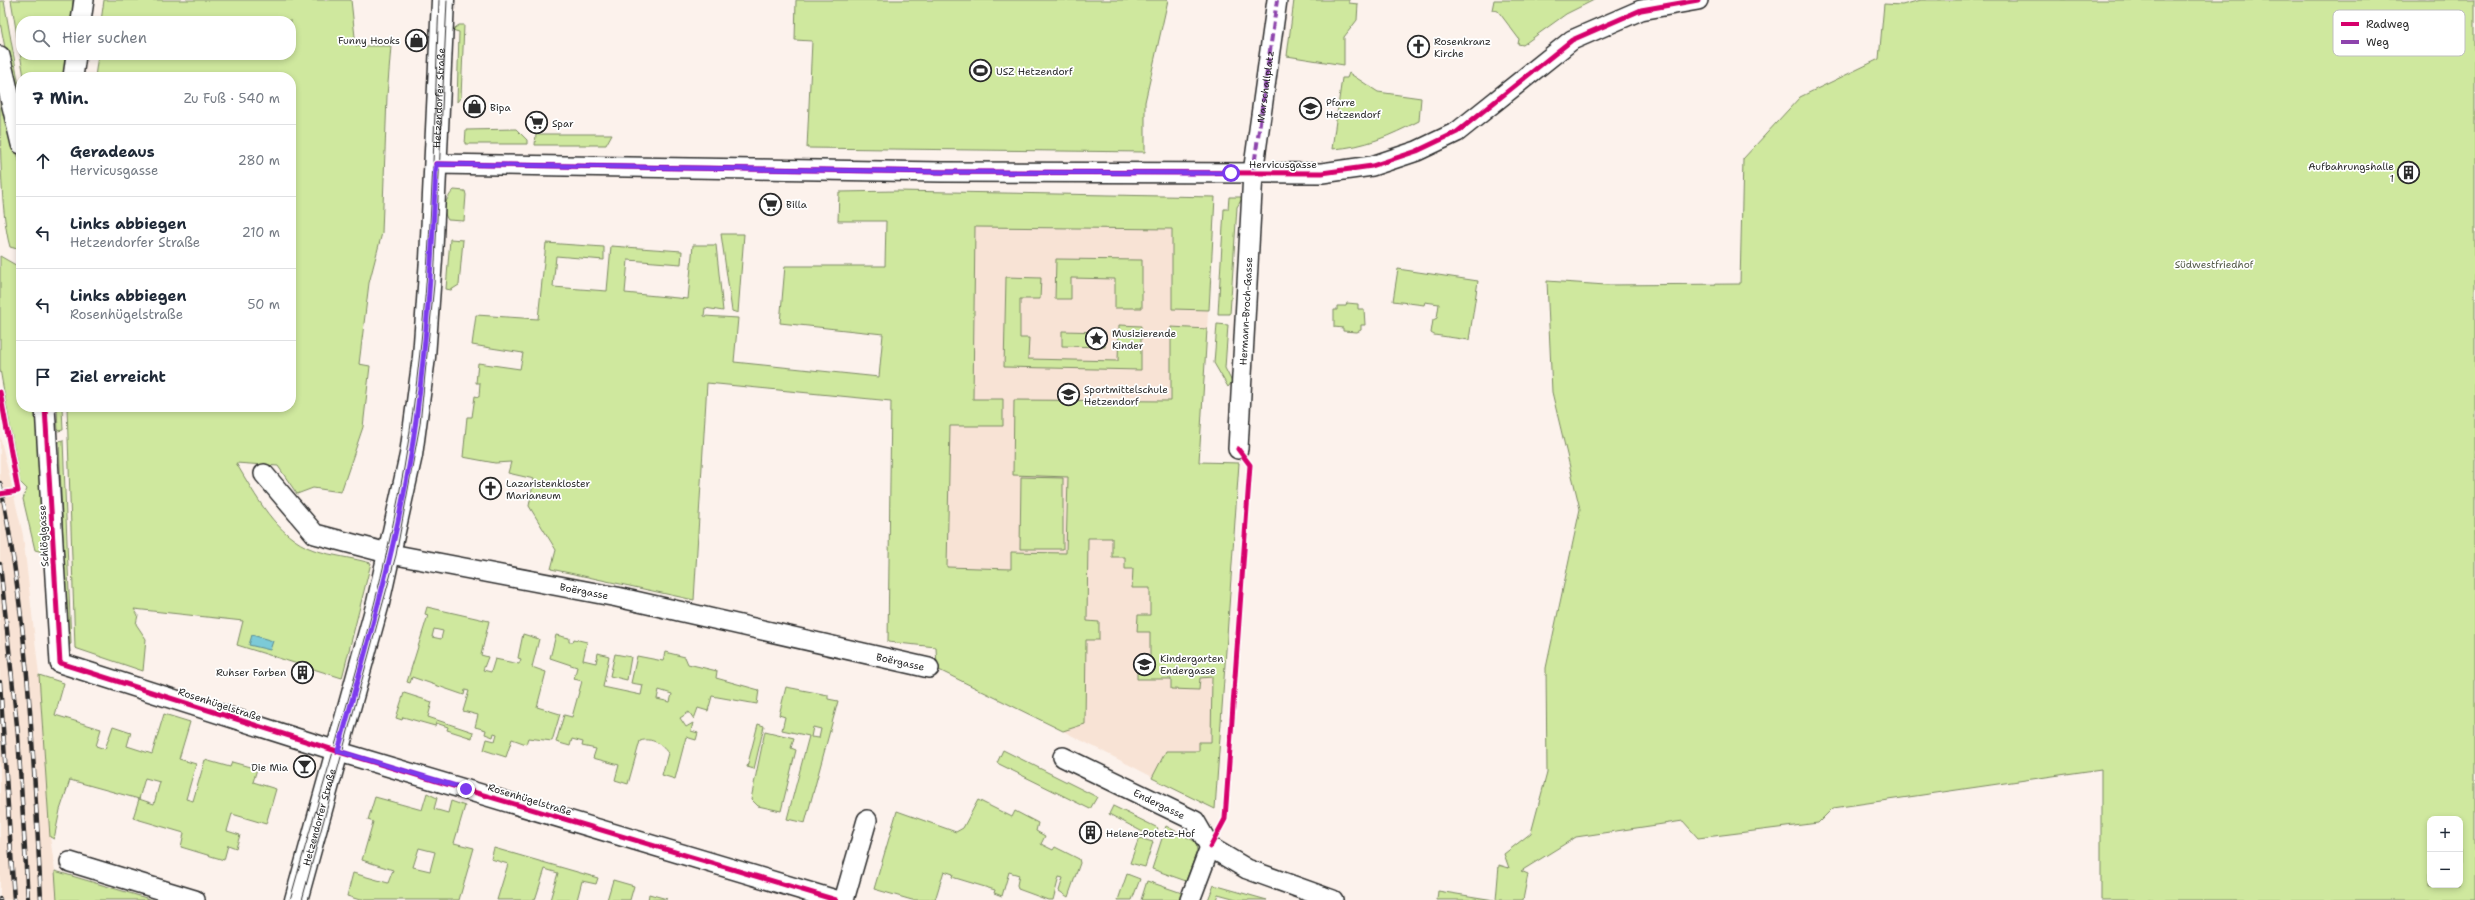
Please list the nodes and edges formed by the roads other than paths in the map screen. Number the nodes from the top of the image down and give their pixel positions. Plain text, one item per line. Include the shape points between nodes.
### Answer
1 (84, 0) edge
2 (443, 0) edge
3 (1277, 0) edge
4 (1698, 0) edge
5 (82, 16) edge
6 (0, 56) edge
7 (75, 60) edge
8 (74, 72) edge
9 (16, 123) edge
10 (436, 164) junction
11 (1253, 173) junction
12 (45, 412) edge
13 (1238, 450) dead end
14 (264, 474) dead end
15 (391, 554) junction
16 (60, 663) joint
17 (929, 668) dead end
18 (338, 751) junction
19 (1063, 757) dead end
20 (867, 820) dead end
21 (1210, 847) junction
22 (70, 862) dead end
23 (195, 900) edge
24 (296, 900) edge
25 (836, 900) edge
26 (844, 900) edge
27 (1190, 900) edge
28 (1333, 900) edge

1 - 5 street
2 - 10 main road, Hetzendorfer Straße
3 - 11 street, Marschallplatz
4 - 11 street, Hervicusgasse via 1641,10 1572,40 1458,132 1417,151 1372,166 1322,174
6 - 9 street
7 - 8 street
10 - 11 street, Hervicusgasse via 942,172
10 - 15 main road, Hetzendorfer Straße via 423,363 410,455
11 - 13 street, Hermann-Broch-Gasse
12 - 16 street, Schlöglgasse
14 - 15 street, Boërgasse via 315,534
15 - 17 street, Boërgasse via 616,597
15 - 18 main road, Hetzendorfer Straße
16 - 18 street, Rosenhügelstraße
18 - 24 main road, Hetzendorfer Straße
18 - 25 street, Rosenhügelstraße
19 - 21 street, Endergasse via 1195,821
20 - 26 street
21 - 27 street
21 - 28 street, Endergasse via 1247,869
22 - 23 street

